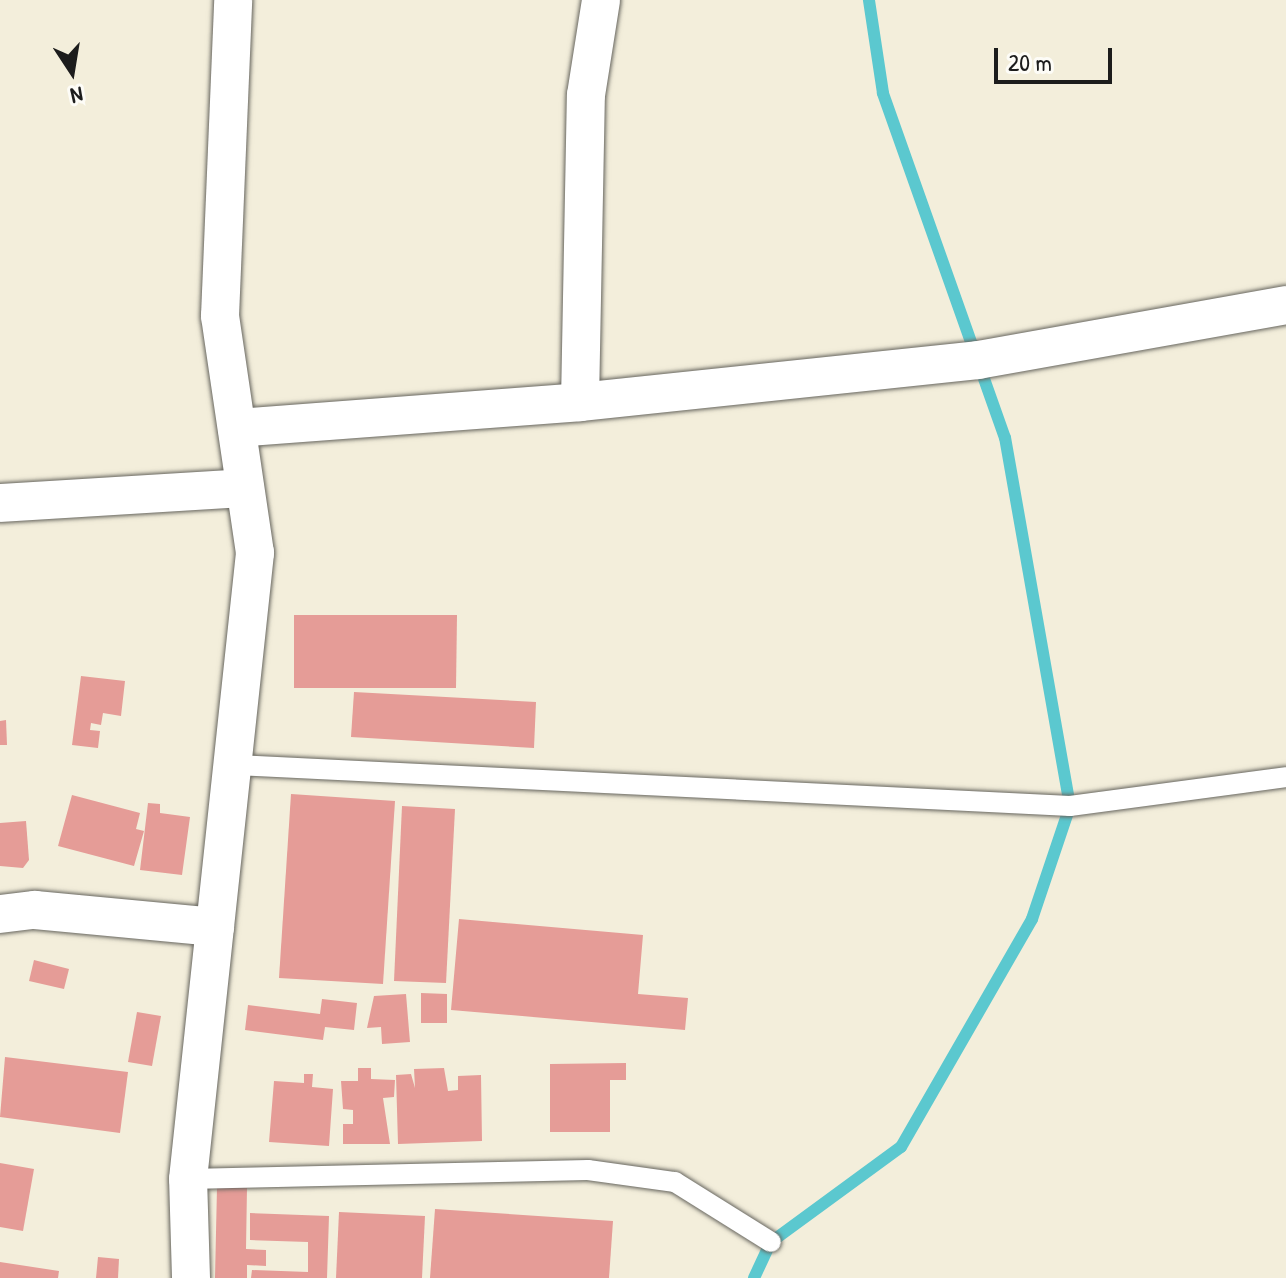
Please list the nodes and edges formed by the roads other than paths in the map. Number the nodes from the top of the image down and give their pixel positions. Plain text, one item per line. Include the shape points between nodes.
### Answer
1 (233, 0) edge
2 (601, 0) edge
3 (1286, 305) edge
4 (580, 402) junction
5 (237, 428) junction
6 (245, 488) junction
7 (0, 503) edge
8 (236, 765) junction
9 (1286, 777) edge
10 (0, 914) edge
11 (215, 927) junction
12 (188, 1179) junction
13 (771, 1242) dead end
14 (191, 1278) edge

1 - 5 street via 220,316
2 - 4 street via 586,95
3 - 4 street via 1008,357
4 - 5 street
5 - 6 street
6 - 7 street
6 - 8 street via 255,553
8 - 9 lane via 1070,806
8 - 11 street
10 - 11 street via 35,910
11 - 12 street
12 - 13 lane via 588,1170 675,1182
12 - 14 street

